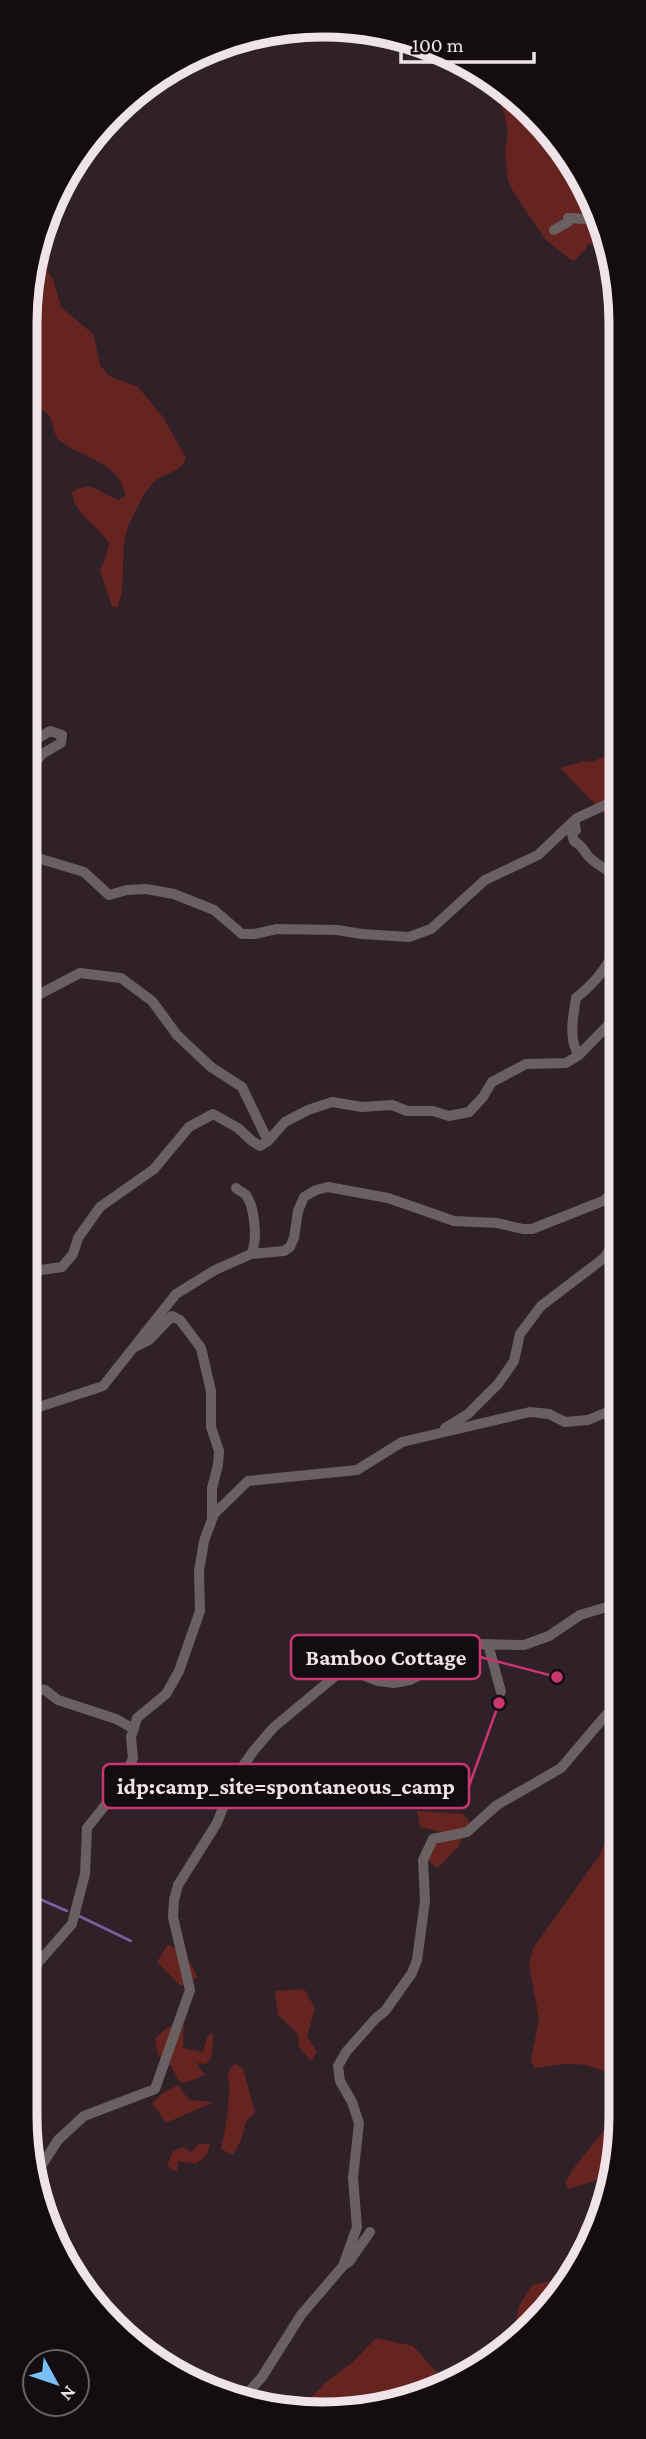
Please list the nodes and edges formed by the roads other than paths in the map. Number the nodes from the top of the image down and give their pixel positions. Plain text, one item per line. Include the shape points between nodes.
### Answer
1 (589, 218) edge
2 (554, 230) dead end
3 (37, 739) edge
4 (37, 760) edge
5 (609, 804) edge
6 (574, 821) junction
7 (37, 860) edge
8 (609, 871) edge
9 (609, 962) edge
10 (37, 995) edge
11 (609, 1024) edge
12 (579, 1055) junction
13 (268, 1141) junction
14 (236, 1188) dead end
15 (609, 1196) edge
16 (609, 1251) edge
17 (251, 1254) junction
18 (37, 1271) edge
19 (133, 1348) junction
20 (37, 1408) edge
21 (609, 1411) edge
22 (430, 1435) junction
23 (212, 1519) junction
24 (609, 1606) edge
25 (488, 1644) junction
26 (37, 1689) edge
27 (500, 1692) dead end
28 (609, 1714) edge
29 (134, 1728) junction
30 (37, 1965) edge
31 (41, 2166) edge
32 (370, 2232) dead end
33 (342, 2266) junction
34 (249, 2392) edge

1 - 2 street via 568,218
3 - 4 street via 50,732 62,735 61,743
5 - 6 street
6 - 7 street via 538,855 485,880 430,929 409,937 337,930 277,929 242,934 214,911 174,894 146,889 109,895 84,872
6 - 8 street via 574,841
9 - 12 street via 596,982 576,999 573,1038
10 - 13 street via 80,973 121,978 152,1001 177,1035 211,1067 242,1087
11 - 12 street
12 - 13 street via 566,1063 526,1064 492,1082 469,1112 449,1116 392,1105 362,1108 332,1102 285,1122
13 - 18 street via 260,1146 213,1114 189,1128 154,1169 100,1207 62,1267
14 - 17 street via 246,1196 254,1220
15 - 17 street via 523,1229 454,1221 388,1198 328,1187 304,1197 290,1247
16 - 22 street via 541,1306 520,1334 514,1361 498,1384 468,1414
17 - 19 street via 176,1294
19 - 20 street via 103,1386
19 - 23 street via 149,1340 172,1316 201,1348 211,1391 211,1427 219,1451
21 - 22 street via 565,1422 530,1412
22 - 23 street via 402,1442 357,1470 248,1481
23 - 29 street via 199,1572 201,1611 179,1671 166,1694 137,1718
24 - 25 street via 580,1615 549,1636 524,1645
25 - 27 street
25 - 31 street via 394,1684 350,1670 339,1673 274,1727 235,1777 217,1823 178,1885 173,1917 190,1990 155,2089 84,2116 58,2140
26 - 29 street
28 - 33 street via 561,1768 497,1805 467,1832 433,1839 423,1860 425,1901 412,1973 338,2066 359,2123 353,2178 357,2227
29 - 30 street via 132,1758 122,1784 87,1828 85,1874 72,1924
32 - 33 street
33 - 34 street via 301,2315

